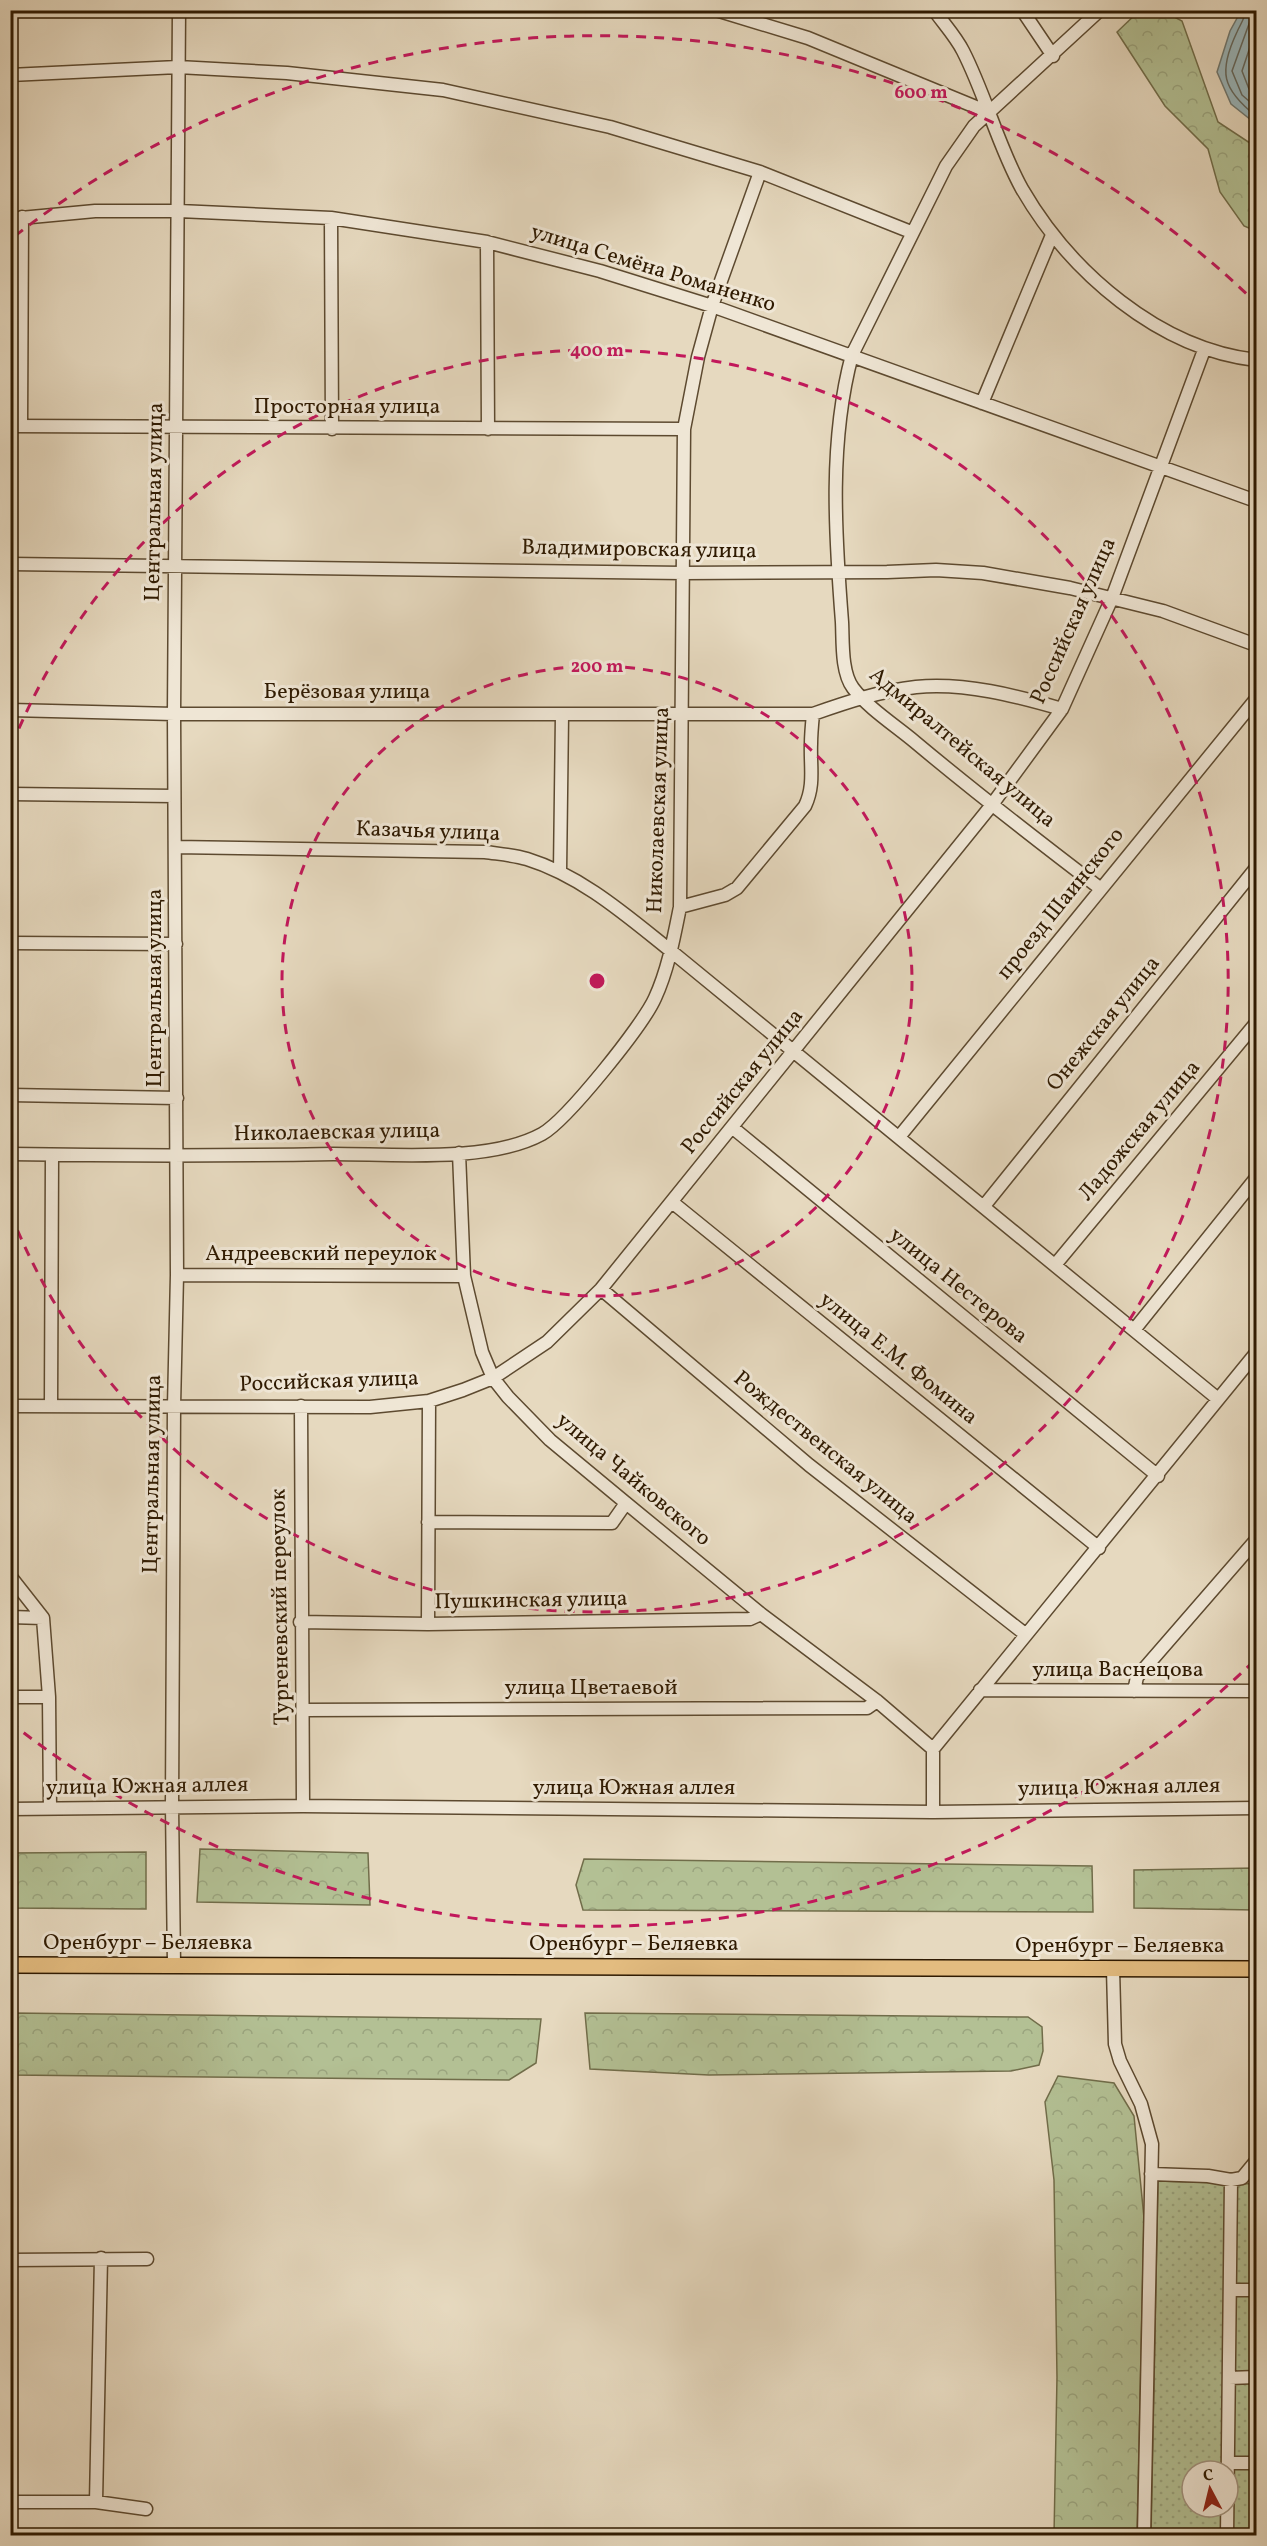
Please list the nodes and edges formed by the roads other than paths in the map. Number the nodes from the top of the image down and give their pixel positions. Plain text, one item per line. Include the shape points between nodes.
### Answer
1 (179, 10) edge
2 (716, 10) edge
3 (934, 10) edge
4 (1022, 10) edge
5 (1100, 10) edge
6 (1053, 56) junction
7 (178, 67) junction
8 (10, 75) edge
9 (988, 112) junction
10 (760, 172) junction
11 (178, 211) junction
12 (16, 218) edge
13 (331, 218) junction
14 (911, 232) junction
15 (1052, 235) junction
16 (487, 242) junction
17 (712, 306) junction
18 (1204, 350) junction
19 (852, 355) junction
20 (1257, 360) edge
21 (981, 403) junction
22 (16, 426) edge
23 (177, 427) junction
24 (332, 429) junction
25 (488, 429) junction
26 (684, 429) junction
27 (1160, 465) junction
28 (1257, 501) edge
29 (10, 564) edge
30 (176, 565) junction
31 (683, 573) junction
32 (838, 573) junction
33 (1112, 598) junction
34 (1257, 645) edge
35 (862, 697) junction
36 (1257, 699) edge
37 (1062, 709) junction
38 (10, 710) edge
39 (174, 714) junction
40 (684, 714) junction
41 (813, 714) junction
42 (562, 715) junction
43 (10, 794) edge
44 (174, 796) junction
45 (991, 806) junction
46 (175, 847) junction
47 (1257, 868) edge
48 (560, 872) junction
49 (1101, 889) junction
50 (680, 907) junction
51 (10, 943) edge
52 (176, 944) junction
53 (671, 951) junction
54 (1257, 1023) edge
55 (795, 1051) junction
56 (10, 1095) edge
57 (177, 1098) junction
58 (733, 1128) junction
59 (899, 1137) junction
60 (459, 1153) junction
61 (10, 1155) edge
62 (52, 1155) junction
63 (177, 1156) junction
64 (1257, 1178) edge
65 (672, 1202) junction
66 (984, 1206) junction
67 (1055, 1265) junction
68 (177, 1275) junction
69 (464, 1276) junction
70 (601, 1289) junction
71 (1134, 1330) junction
72 (1257, 1353) edge
73 (493, 1378) junction
74 (1218, 1400) junction
75 (429, 1401) junction
76 (10, 1406) edge
77 (51, 1406) junction
78 (174, 1406) junction
79 (300, 1406) junction
80 (1158, 1476) junction
81 (626, 1503) junction
82 (428, 1522) junction
83 (1257, 1540) edge
84 (1099, 1548) junction
85 (10, 1576) edge
86 (761, 1614) junction
87 (10, 1617) edge
88 (43, 1618) junction
89 (300, 1622) junction
90 (428, 1624) junction
91 (1026, 1634) junction
92 (980, 1690) junction
93 (1134, 1691) junction
94 (1257, 1691) edge
95 (10, 1697) edge
96 (49, 1697) junction
97 (878, 1701) junction
98 (303, 1710) junction
99 (933, 1749) junction
100 (172, 1806) junction
101 (303, 1806) junction
102 (1257, 1808) edge
103 (10, 1809) edge
104 (50, 1809) junction
105 (933, 1812) junction
106 (10, 1965) edge
107 (174, 1965) junction
108 (1113, 1969) junction
109 (1257, 1969) edge
110 (1257, 2161) edge
111 (1151, 2174) junction
112 (1237, 2179) junction
113 (1257, 2179) edge
114 (101, 2258) junction
115 (147, 2259) dead end
116 (10, 2260) edge
117 (1230, 2290) junction
118 (1257, 2290) edge
119 (1229, 2378) junction
120 (1257, 2378) edge
121 (1229, 2459) edge
122 (1240, 2463) edge
123 (1257, 2463) edge
124 (10, 2502) edge
125 (96, 2502) junction
126 (146, 2509) dead end
127 (1227, 2519) edge
128 (1144, 2535) edge
129 (1227, 2535) edge

1 - 7 street, Центральная улица
2 - 9 street via 808,38
3 - 9 street via 962,48
4 - 6 street
5 - 6 street, Адмиралтейская улица
6 - 9 street, Адмиралтейская улица
7 - 8 street
7 - 10 street via 287,73 443,90 610,127
7 - 11 street, Центральная улица
9 - 14 street, Адмиралтейская улица via 946,166
9 - 15 street via 1022,188
10 - 14 street
10 - 17 street, Николаевская улица
11 - 12 street, улица Семёна Романенко
11 - 13 street, улица Семёна Романенко
11 - 23 street, Центральная улица
12 - 22 street
13 - 16 street, улица Семёна Романенко
13 - 24 street
14 - 19 street, Адмиралтейская улица
15 - 18 street via 1110,294
15 - 21 street
16 - 17 street, улица Семёна Романенко via 600,271
16 - 25 street
17 - 19 street, улица Семёна Романенко
17 - 26 street, Николаевская улица
18 - 20 street
18 - 27 street, Российская улица
19 - 21 street, улица Семёна Романенко
19 - 32 street, Адмиралтейская улица via 843,388 837,442
21 - 27 street, улица Семёна Романенко
22 - 23 street, Просторная улица
23 - 24 street, Просторная улица
23 - 30 street, Центральная улица
24 - 25 street, Просторная улица
25 - 26 street, Просторная улица
26 - 31 street, Николаевская улица
27 - 28 street, улица Семёна Романенко
27 - 33 street, Российская улица
29 - 30 street, Владимировская улица
30 - 31 street, Владимировская улица
30 - 39 street, Центральная улица
31 - 32 street, Владимировская улица
31 - 40 street, Николаевская улица
32 - 33 street, Владимировская улица via 983,573
32 - 35 street, Адмиралтейская улица via 849,678
33 - 34 street, Владимировская улица via 1162,611
33 - 37 street, Российская улица
35 - 37 street, Берёзовая улица via 917,687 950,687 1024,698
35 - 41 street, Берёзовая улица
35 - 45 street, Адмиралтейская улица
36 - 49 street, проезд Шаинского
37 - 45 street, Российская улица
38 - 39 street, Берёзовая улица
39 - 42 street, Берёзовая улица
39 - 44 street, Центральная улица
40 - 41 street, Берёзовая улица
40 - 42 street, Берёзовая улица
40 - 50 street, Николаевская улица
41 - 50 street via 813,782 805,806 737,888
42 - 48 street
43 - 44 street
44 - 46 street, Центральная улица
45 - 49 street, Адмиралтейская улица
45 - 55 street, Российская улица
46 - 48 street, Казачья улица via 485,852 526,859
46 - 52 street, Центральная улица
47 - 66 street, Онежская улица
48 - 53 street, Казачья улица via 593,891
49 - 59 street, проезд Шаинского
50 - 53 street, Николаевская улица
51 - 52 street
52 - 57 street, Центральная улица
53 - 55 street, Казачья улица
53 - 60 street, Николаевская улица via 655,1000 630,1037 561,1118 545,1132 515,1146
54 - 67 street, Ладожская улица
55 - 58 street, Российская улица
55 - 59 street
56 - 57 street
57 - 63 street, Центральная улица
58 - 65 street, Российская улица
58 - 80 street, улица Нестерова
59 - 66 street
60 - 63 street, Николаевская улица
60 - 69 street, улица Чайковского
61 - 62 street, Николаевская улица
62 - 63 street, Николаевская улица
62 - 77 street
63 - 68 street, Центральная улица
64 - 71 street
65 - 70 street, Российская улица
65 - 84 street, улица Е.М. Фомина
66 - 67 street
67 - 71 street
68 - 69 street, Андреевский переулок
68 - 78 street, Центральная улица
69 - 73 street, улица Чайковского via 482,1352
70 - 73 street, Российская улица via 548,1342
70 - 91 street, Рождественская улица via 809,1465
71 - 74 street
72 - 74 street
73 - 75 street, Российская улица
73 - 81 street, улица Чайковского via 550,1440
74 - 80 street
75 - 79 street, Российская улица via 370,1407
75 - 82 street
76 - 77 street, Российская улица
77 - 78 street, Российская улица
78 - 79 street, Российская улица
78 - 100 street, Центральная улица
79 - 89 street, Тургеневский переулок
80 - 84 street
81 - 82 street via 612,1523
81 - 86 street, улица Чайковского
82 - 90 street
83 - 93 street via 1137,1677
84 - 91 street
85 - 88 street
86 - 90 street, Пушкинская улица via 750,1619
86 - 97 street, улица Чайковского
87 - 88 street
88 - 96 street
89 - 90 street, Пушкинская улица
89 - 98 street, Тургеневский переулок
91 - 92 street
92 - 93 street, улица Васнецова
92 - 99 street
93 - 94 street, улица Васнецова
95 - 96 street
96 - 104 street
97 - 98 street, улица Цветаевой via 867,1708
97 - 99 street, улица Чайковского
98 - 101 street, Тургеневский переулок
99 - 105 street
100 - 101 street, улица Южная аллея
100 - 104 street, улица Южная аллея
100 - 107 street, Центральная улица
101 - 105 street, улица Южная аллея
102 - 105 street, улица Южная аллея
103 - 104 street, улица Южная аллея
106 - 107 main road, Оренбург – Беляевка
107 - 108 main road, Оренбург – Беляевка
108 - 109 main road, Оренбург – Беляевка
108 - 111 street via 1115,2044 1141,2104 1152,2144
110 - 112 street
111 - 112 street
111 - 128 street
112 - 113 street
112 - 117 street
114 - 115 street
114 - 116 street
114 - 125 street
117 - 118 street
117 - 119 street
119 - 120 street
119 - 121 street
122 - 123 street
124 - 125 street
125 - 126 street
127 - 129 street

